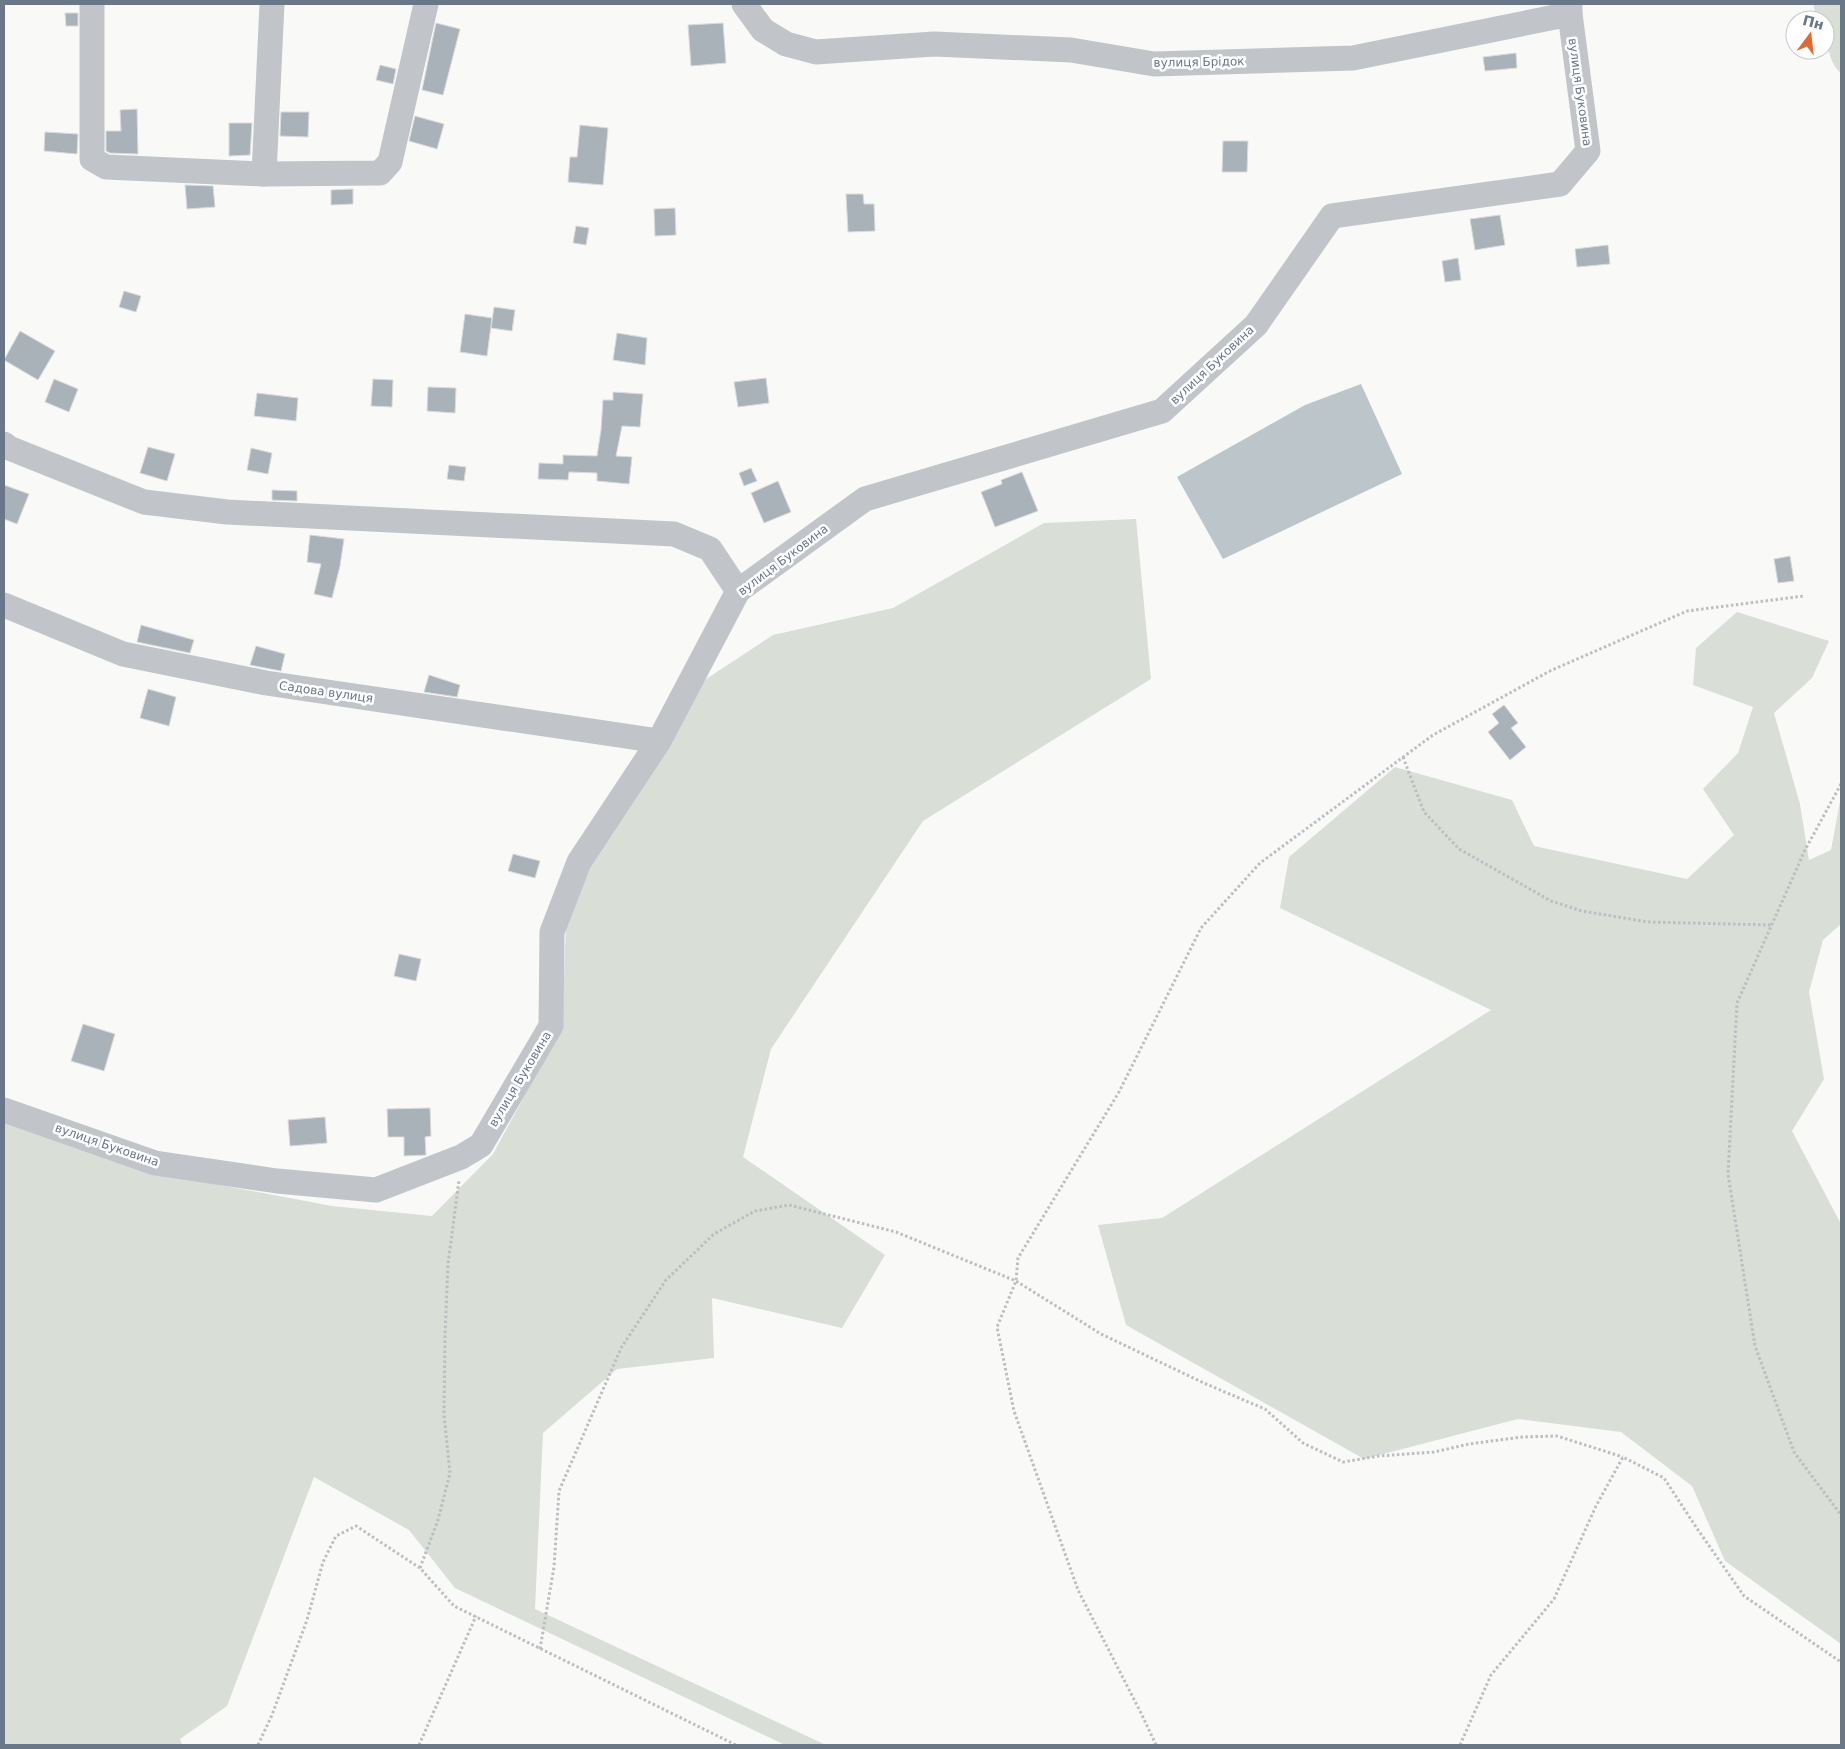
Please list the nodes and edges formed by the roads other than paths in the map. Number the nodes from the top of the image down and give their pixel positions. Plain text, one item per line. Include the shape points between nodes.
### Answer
1 (92, 4) edge
2 (272, 4) edge
3 (426, 4) edge
4 (744, 4) edge
5 (1570, 9) edge
6 (264, 174) junction
7 (4, 444) edge
8 (738, 591) junction
9 (4, 605) edge
10 (658, 741) junction
11 (4, 1110) edge

1 - 6 street via 92,159 106,167
2 - 6 street
3 - 6 street via 390,162 380,173
4 - 5 street, вулиця Брідок via 763,30 786,44 816,52 934,44 1071,50 1154,64 1353,58
5 - 8 street, вулиця Буковина via 1588,151 1560,184 1332,216 1256,325 1162,411 865,499
7 - 8 street via 144,502 227,512 674,534 710,549
8 - 10 street, вулиця Буковина
9 - 10 street, Садова вулиця via 123,654 266,683
10 - 11 street, вулиця Буковина via 579,862 552,932 552,1026 481,1145 461,1157 376,1190 277,1181 155,1163

